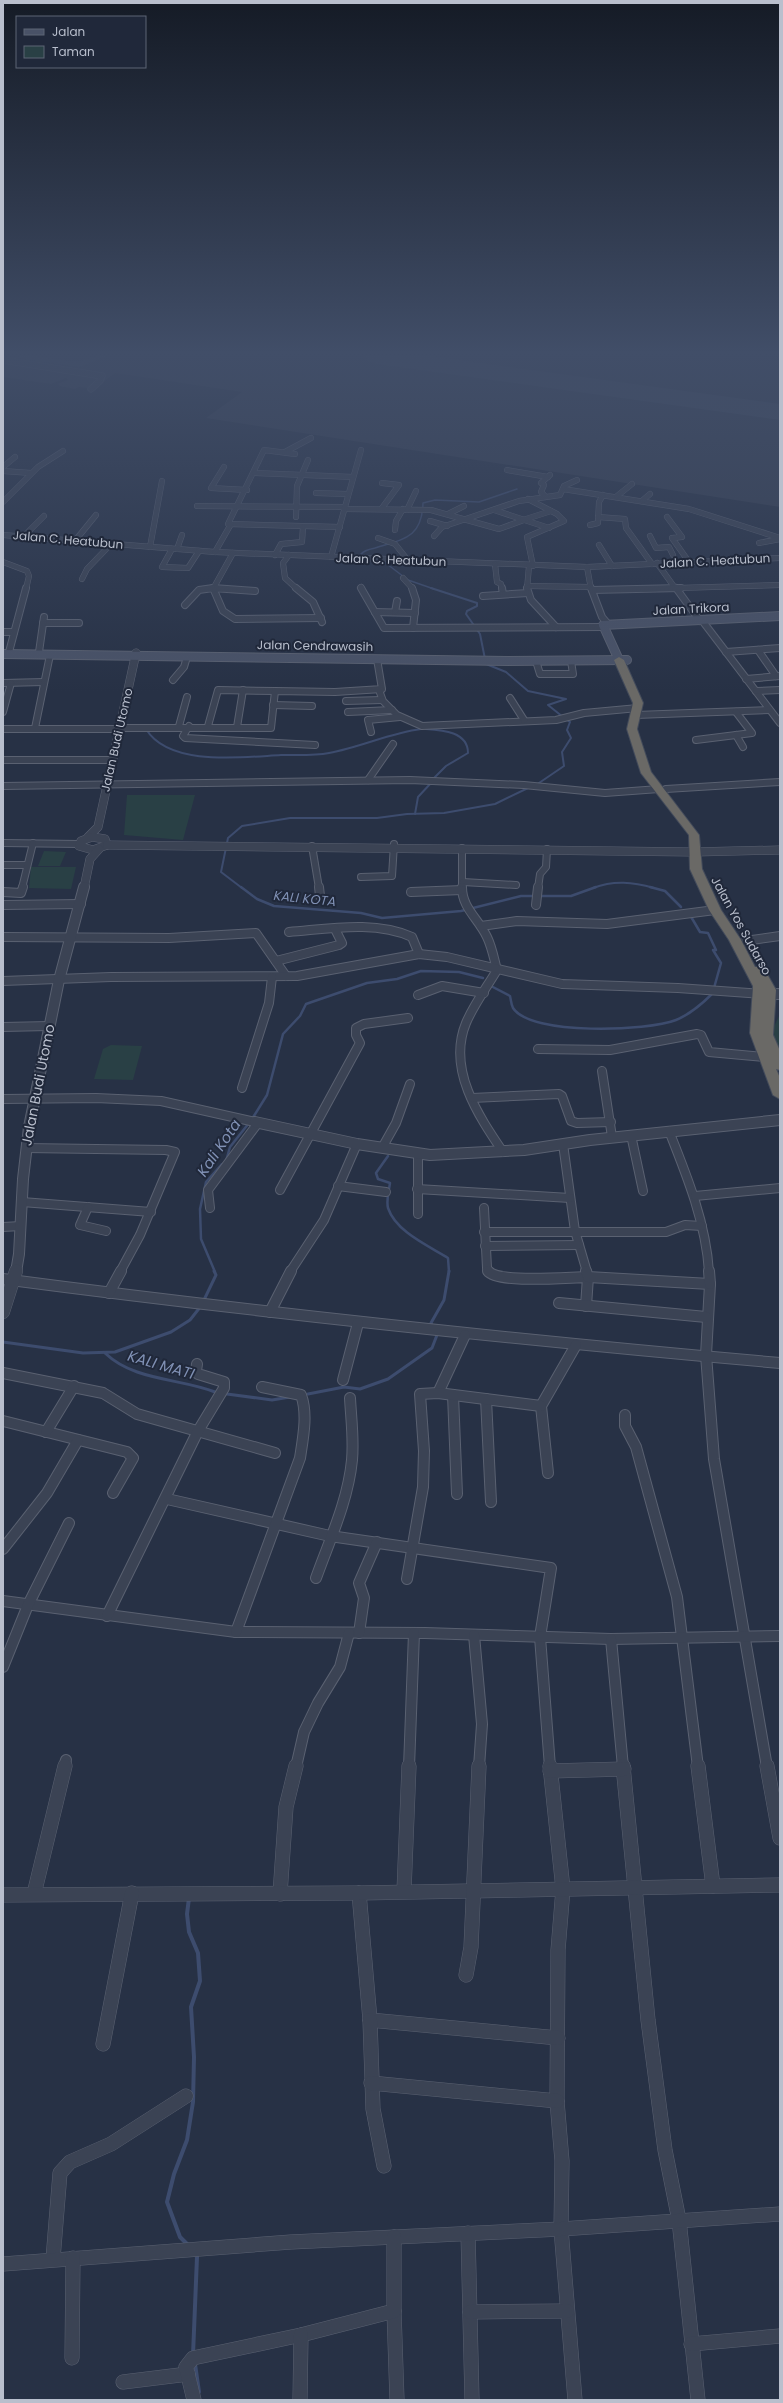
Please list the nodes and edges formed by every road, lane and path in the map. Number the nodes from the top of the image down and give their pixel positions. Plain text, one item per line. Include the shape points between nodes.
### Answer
1 (37, 468) edge
2 (223, 468) edge
3 (256, 468) edge
4 (304, 468) edge
5 (356, 468) edge
6 (507, 470) dead end
7 (3, 471) edge
8 (31, 473) junction
9 (254, 474) junction
10 (301, 475) junction
11 (353, 477) junction
12 (577, 480) dead end
13 (162, 481) dead end
14 (382, 483) dead end
15 (632, 484) dead end
16 (563, 489) junction
17 (247, 490) junction
18 (416, 491) dead end
19 (316, 493) dead end
20 (347, 494) junction
21 (650, 494) dead end
22 (603, 495) junction
23 (544, 496) junction
24 (617, 496) junction
25 (528, 499) junction
26 (643, 500) junction
27 (3, 502) edge
28 (198, 506) dead end
29 (464, 506) dead end
30 (238, 507) junction
31 (298, 508) junction
32 (344, 508) junction
33 (382, 508) junction
34 (405, 509) junction
35 (494, 510) junction
36 (551, 511) junction
37 (448, 514) junction
38 (96, 515) dead end
39 (44, 516) dead end
40 (296, 517) dead end
41 (598, 517) junction
42 (667, 517) dead end
43 (468, 519) junction
44 (430, 520) dead end
45 (524, 520) junction
46 (231, 524) junction
47 (590, 525) dead end
48 (340, 526) junction
49 (447, 526) junction
50 (304, 527) junction
51 (549, 528) junction
52 (395, 530) dead end
53 (3, 534) edge
54 (182, 535) dead end
55 (24, 536) junction
56 (434, 536) dead end
57 (650, 536) dead end
58 (378, 538) dead end
59 (780, 539) edge
60 (74, 542) junction
61 (759, 543) dead end
62 (111, 544) junction
63 (599, 545) dead end
64 (150, 547) junction
65 (174, 549) junction
66 (200, 551) junction
67 (215, 552) junction
68 (233, 553) junction
69 (274, 555) junction
70 (289, 555) junction
71 (674, 555) dead end
72 (331, 557) junction
73 (780, 558) edge
74 (407, 559) junction
75 (3, 562) edge
76 (689, 562) junction
77 (655, 563) junction
78 (495, 564) junction
79 (531, 566) junction
80 (612, 566) junction
81 (587, 567) junction
82 (403, 578) dead end
83 (82, 579) dead end
84 (780, 585) edge
85 (361, 586) dead end
86 (213, 588) junction
87 (676, 588) junction
88 (591, 589) junction
89 (527, 590) junction
90 (256, 592) dead end
91 (503, 594) junction
92 (484, 596) dead end
93 (397, 601) dead end
94 (184, 605) dead end
95 (375, 612) junction
96 (395, 612) junction
97 (415, 613) junction
98 (780, 618) edge
99 (702, 622) junction
100 (79, 623) dead end
101 (605, 625) junction
102 (556, 627) junction
103 (413, 628) junction
104 (3, 632) edge
105 (14, 632) junction
106 (780, 648) edge
107 (758, 650) junction
108 (5, 652) edge
109 (39, 652) junction
110 (726, 652) junction
111 (136, 654) junction
112 (50, 655) junction
113 (187, 657) junction
114 (288, 657) junction
115 (434, 658) junction
116 (622, 658) junction
117 (377, 659) junction
118 (521, 659) junction
119 (536, 661) junction
120 (571, 661) junction
121 (778, 676) edge
122 (746, 679) junction
123 (173, 680) dead end
124 (44, 682) junction
125 (3, 683) edge
126 (11, 683) junction
127 (243, 690) junction
128 (379, 690) junction
129 (780, 690) edge
130 (275, 691) junction
131 (756, 691) junction
132 (187, 697) dead end
133 (510, 698) dead end
134 (382, 700) junction
135 (346, 701) dead end
136 (273, 705) junction
137 (312, 706) dead end
138 (392, 710) junction
139 (770, 711) junction
140 (3, 712) edge
141 (348, 712) dead end
142 (736, 712) junction
143 (780, 712) edge
144 (639, 713) junction
145 (400, 717) junction
146 (524, 720) junction
147 (780, 724) edge
148 (179, 726) junction
149 (189, 726) junction
150 (208, 726) junction
151 (237, 727) junction
152 (35, 728) junction
153 (118, 728) junction
154 (271, 728) junction
155 (4, 729) edge
156 (371, 732) dead end
157 (736, 735) junction
158 (3, 736) edge
159 (696, 740) dead end
160 (267, 744) junction
161 (393, 744) dead end
162 (315, 745) dead end
163 (743, 747) dead end
164 (3, 760) edge
165 (112, 760) junction
166 (368, 780) junction
167 (780, 782) edge
168 (106, 785) junction
169 (3, 786) edge
170 (662, 789) junction
171 (98, 827) junction
172 (88, 838) junction
173 (106, 841) junction
174 (3, 843) edge
175 (33, 843) junction
176 (79, 844) junction
177 (394, 845) junction
178 (312, 846) junction
179 (462, 848) junction
180 (99, 849) junction
181 (547, 849) junction
182 (87, 850) junction
183 (700, 850) junction
184 (780, 850) edge
185 (90, 860) junction
186 (3, 865) edge
187 (26, 865) junction
188 (361, 877) dead end
189 (463, 882) junction
190 (516, 885) dead end
191 (462, 890) junction
192 (3, 892) edge
193 (411, 892) dead end
194 (320, 896) dead end
195 (537, 900) dead end
196 (81, 904) junction
197 (3, 905) edge
198 (715, 910) junction
199 (480, 926) junction
200 (335, 929) junction
201 (288, 932) dead end
202 (780, 936) edge
203 (3, 937) edge
204 (71, 937) junction
205 (745, 941) junction
206 (419, 954) junction
207 (276, 961) junction
208 (497, 970) junction
209 (286, 976) junction
210 (272, 977) junction
211 (59, 980) junction
212 (3, 981) edge
213 (484, 993) junction
214 (770, 994) edge
215 (418, 995) dead end
216 (408, 1018) dead end
217 (49, 1026) junction
218 (3, 1027) edge
219 (538, 1049) dead end
220 (765, 1058) junction
221 (780, 1066) edge
222 (602, 1071) dead end
223 (410, 1084) dead end
224 (242, 1088) dead end
225 (780, 1095) edge
226 (472, 1098) junction
227 (3, 1099) edge
228 (36, 1099) junction
229 (780, 1120) edge
230 (257, 1122) junction
231 (611, 1122) junction
232 (669, 1131) junction
233 (311, 1134) junction
234 (631, 1135) junction
235 (612, 1137) junction
236 (357, 1144) junction
237 (563, 1144) junction
238 (26, 1148) junction
239 (382, 1148) junction
240 (503, 1152) junction
241 (418, 1154) junction
242 (338, 1186) junction
243 (780, 1188) edge
244 (417, 1189) junction
245 (280, 1190) dead end
246 (643, 1191) dead end
247 (386, 1192) dead end
248 (695, 1196) junction
249 (570, 1198) junction
250 (22, 1202) junction
251 (88, 1207) junction
252 (210, 1208) dead end
253 (484, 1208) dead end
254 (151, 1212) junction
255 (418, 1214) dead end
256 (21, 1226) junction
257 (702, 1226) junction
258 (3, 1227) edge
259 (106, 1231) dead end
260 (575, 1231) junction
261 (484, 1232) junction
262 (580, 1245) junction
263 (485, 1246) junction
264 (588, 1277) junction
265 (8, 1280) edge
266 (710, 1284) junction
267 (110, 1293) junction
268 (560, 1303) dead end
269 (586, 1306) junction
270 (3, 1312) edge
271 (270, 1312) junction
272 (706, 1317) junction
273 (358, 1323) junction
274 (465, 1334) junction
275 (576, 1345) junction
276 (705, 1357) junction
277 (780, 1363) edge
278 (197, 1364) dead end
279 (3, 1373) edge
280 (343, 1380) dead end
281 (74, 1386) junction
282 (262, 1387) dead end
283 (438, 1392) junction
284 (453, 1395) junction
285 (350, 1398) dead end
286 (486, 1399) junction
287 (541, 1406) junction
288 (625, 1415) dead end
289 (3, 1421) edge
290 (198, 1431) junction
291 (46, 1432) junction
292 (78, 1440) junction
293 (275, 1453) dead end
294 (548, 1473) dead end
295 (113, 1493) dead end
296 (456, 1494) dead end
297 (167, 1499) junction
298 (491, 1502) dead end
299 (69, 1522) dead end
300 (274, 1525) junction
301 (330, 1536) junction
302 (377, 1542) junction
303 (413, 1547) junction
304 (3, 1548) edge
305 (316, 1578) dead end
306 (407, 1579) dead end
307 (3, 1602) edge
308 (28, 1605) junction
309 (107, 1616) junction
310 (236, 1632) junction
311 (354, 1633) junction
312 (414, 1633) junction
313 (474, 1635) junction
314 (780, 1636) edge
315 (540, 1637) junction
316 (611, 1638) junction
317 (684, 1638) junction
318 (744, 1638) junction
319 (3, 1667) edge
320 (66, 1760) dead end
321 (624, 1769) junction
322 (550, 1771) junction
323 (780, 1838) edge
324 (780, 1885) edge
325 (713, 1886) junction
326 (636, 1887) junction
327 (563, 1889) junction
328 (472, 1890) junction
329 (404, 1891) junction
330 (132, 1892) junction
331 (360, 1893) junction
332 (34, 1894) junction
333 (280, 1894) junction
334 (3, 1895) edge
335 (466, 1975) dead end
336 (370, 2020) junction
337 (558, 2038) junction
338 (103, 2044) dead end
339 (371, 2083) junction
340 (186, 2096) dead end
341 (557, 2102) junction
342 (384, 2166) dead end
343 (780, 2214) edge
344 (679, 2220) junction
345 (561, 2229) junction
346 (468, 2233) junction
347 (394, 2237) junction
348 (73, 2258) junction
349 (54, 2259) junction
350 (3, 2264) edge
351 (394, 2311) junction
352 (567, 2311) junction
353 (470, 2312) junction
354 (301, 2335) junction
355 (780, 2336) edge
356 (691, 2344) junction
357 (72, 2358) dead end
358 (188, 2374) junction
359 (123, 2382) dead end
360 (194, 2400) edge
361 (300, 2400) edge
362 (397, 2400) edge
363 (472, 2400) edge
364 (575, 2400) edge
365 (698, 2400) edge

1 - 8 street
2 - 17 street via 211,488
3 - 9 street
4 - 10 street
5 - 11 street
6 - 23 street via 550,475 540,484 544,485 541,492
7 - 8 street
8 - 27 street
9 - 10 street
9 - 17 street
10 - 11 street
10 - 31 street via 297,486
11 - 20 street
12 - 16 street
13 - 64 street
14 - 33 street via 399,485
15 - 24 street
16 - 22 street
16 - 23 street via 560,495
17 - 30 street
18 - 34 street
19 - 20 street
20 - 32 street
21 - 26 street
22 - 24 street
22 - 41 street via 599,502
23 - 25 street
24 - 26 street
25 - 35 street
25 - 36 street
26 - 59 street via 696,511
28 - 30 street
29 - 37 street
30 - 31 street
30 - 46 street via 228,524
31 - 32 street
31 - 40 street
32 - 33 street
32 - 48 street
33 - 34 street
34 - 37 street
34 - 52 street via 396,521
35 - 43 street
35 - 45 street
36 - 45 street
36 - 51 street via 564,520
37 - 43 street
38 - 60 street
39 - 55 street
41 - 47 street via 598,523
41 - 77 street via 624,520 626,528
42 - 76 street via 682,537 672,538
43 - 45 street via 499,529
43 - 49 street
44 - 49 street
45 - 51 street
46 - 50 street
46 - 67 street
48 - 50 street
48 - 72 street
49 - 56 street via 440,528 440,532
50 - 69 street via 302,542 280,544
51 - 79 street via 527,537
53 - 55 street, Jalan C. Heatubun
54 - 65 street
55 - 60 street, Jalan C. Heatubun
57 - 71 street via 656,548 668,547
58 - 74 street via 393,543
59 - 61 street
60 - 62 street, Jalan C. Heatubun
62 - 64 street, Jalan C. Heatubun
62 - 83 street via 87,569
63 - 80 street
64 - 65 street, Jalan C. Heatubun
65 - 66 street, Jalan C. Heatubun
65 - 66 street via 162,567 188,568
66 - 67 street, Jalan C. Heatubun
67 - 68 street, Jalan C. Heatubun
68 - 69 street, Jalan C. Heatubun
68 - 86 street
69 - 70 street, Jalan C. Heatubun
70 - 72 street, Jalan C. Heatubun
70 - 86 street via 284,563 285,578 313,602 322,621 230,618 220,608
72 - 74 street, Jalan C. Heatubun
73 - 76 street, Jalan C. Heatubun
74 - 78 street, Jalan C. Heatubun
75 - 105 street via 29,574
76 - 77 street, Jalan C. Heatubun
77 - 80 street, Jalan C. Heatubun
77 - 87 street
78 - 79 street, Jalan C. Heatubun
78 - 91 street via 497,582 501,584
79 - 81 street, Jalan C. Heatubun
79 - 89 street
80 - 81 street, Jalan C. Heatubun
81 - 88 street
82 - 97 street via 410,583 415,594
84 - 87 street
85 - 95 street
86 - 90 street
86 - 94 street via 197,591
87 - 88 street
87 - 99 street
88 - 89 street
88 - 101 street
89 - 91 street
89 - 102 street via 532,604
91 - 92 street
93 - 96 street
95 - 96 street
95 - 103 street via 384,628
96 - 97 street
97 - 103 street
98 - 99 main road, Jalan Trikora
99 - 101 main road, Jalan Trikora
99 - 110 street
100 - 109 street via 44,620
101 - 102 street
101 - 116 main road, Jalan Yos Sudarso
102 - 103 street
104 - 105 street
105 - 108 street
106 - 107 street
107 - 110 street
107 - 121 street
108 - 109 main road, Jalan Cendrawasih
108 - 112 main road, Jalan Cendrawasih
109 - 111 main road, Jalan Cendrawasih
110 - 122 street
111 - 112 main road, Jalan Cendrawasih
111 - 113 main road, Jalan Cendrawasih
111 - 114 main road, Jalan Cendrawasih
111 - 153 street, Jalan Budi Utomo
112 - 124 street
113 - 114 main road, Jalan Cendrawasih
113 - 123 street via 184,667
114 - 115 main road, Jalan Cendrawasih
114 - 117 main road, Jalan Cendrawasih
115 - 117 main road, Jalan Cendrawasih
115 - 118 main road, Jalan Cendrawasih
116 - 118 main road, Jalan Cendrawasih
116 - 120 main road, Jalan Cendrawasih
116 - 144 highway, Jalan Yos Sudarso
117 - 128 street via 383,688
118 - 119 main road, Jalan Cendrawasih
119 - 120 main road, Jalan Cendrawasih
119 - 120 street via 540,674 544,676 573,674
121 - 122 street
122 - 131 street
124 - 126 street
124 - 152 street via 42,705
125 - 126 street
126 - 140 street
127 - 130 street
127 - 150 street via 216,691
127 - 151 street
128 - 130 street
128 - 134 street
129 - 131 street
130 - 136 street
131 - 139 street
132 - 148 street
133 - 146 street
134 - 135 street
134 - 138 street
136 - 137 street
136 - 154 street
138 - 141 street
138 - 145 street
139 - 142 street
139 - 143 street
139 - 147 street
142 - 144 street
142 - 157 street via 753,732
144 - 146 street via 584,713 556,720
144 - 170 highway, Jalan Yos Sudarso via 632,729 636,747 646,773
145 - 146 street via 422,726
145 - 156 street via 368,720
148 - 149 street
148 - 153 street
149 - 150 street
149 - 160 street via 183,736 185,738
150 - 151 street
151 - 154 street
152 - 153 street
152 - 155 street
153 - 165 street, Jalan Budi Utomo
154 - 160 street
155 - 158 street
157 - 159 street
157 - 163 street
160 - 162 street
161 - 166 street
164 - 165 street
165 - 168 street, Jalan Budi Utomo
166 - 168 street
166 - 170 street via 524,785 605,793
167 - 170 street
168 - 169 street
168 - 171 street, Jalan Budi Utomo
170 - 183 highway, Jalan Yos Sudarso via 685,820
171 - 172 street
171 - 173 street
172 - 173 street
172 - 176 street
173 - 177 street
173 - 178 street
173 - 180 street
174 - 175 street
175 - 176 street
175 - 187 street
176 - 182 street
177 - 178 street
177 - 179 street
177 - 183 street
177 - 188 street via 392,876
178 - 194 street
179 - 181 street
179 - 189 street
180 - 182 street
180 - 185 street, Jalan Budi Utomo
181 - 183 street
181 - 195 street via 546,867 540,874
182 - 185 street, Jalan Budi Utomo
183 - 184 street
183 - 198 highway, Jalan Yos Sudarso via 696,870
183 - 205 highway, Jalan Yos Sudarso via 716,897
185 - 196 street, Jalan Budi Utomo
186 - 187 street
187 - 192 street via 21,893
189 - 190 street
189 - 191 street
191 - 193 street
191 - 199 street via 466,908
196 - 197 street
196 - 204 street, Jalan Budi Utomo
198 - 199 street via 607,924 517,921
198 - 214 highway, Jalan Yos Sudarso via 735,940 756,980
199 - 208 street via 488,937
200 - 201 street
200 - 206 street via 366,928 405,933 415,940
200 - 207 street via 342,943 339,945
202 - 205 street
203 - 204 street
204 - 207 street via 169,938 256,933
204 - 211 street, Jalan Budi Utomo
205 - 214 highway, Jalan Yos Sudarso via 769,986
206 - 208 street via 447,957
206 - 209 street
207 - 209 street
208 - 213 street
208 - 214 street via 575,985
209 - 210 street
210 - 211 street
210 - 224 street via 269,1003
211 - 212 street
211 - 217 street, Jalan Budi Utomo
213 - 215 street via 442,986
213 - 226 street via 463,1030 460,1046 462,1067
214 - 220 highway, Jalan Yos Sudarso via 755,1028
214 - 221 highway, Jalan Yos Sudarso via 767,1035
216 - 233 street via 364,1024 356,1028 360,1043
217 - 218 street
217 - 228 street, Jalan Budi Utomo
219 - 220 street via 610,1050 698,1034 701,1035 709,1052
220 - 225 highway, Jalan Yos Sudarso
222 - 231 street
223 - 239 street via 396,1123
226 - 231 street via 559,1094 571,1121
226 - 240 street via 485,1125
227 - 228 street
228 - 230 street via 161,1101
228 - 238 street, Jalan Budi Utomo
229 - 232 street
230 - 233 street
230 - 252 street via 208,1190
231 - 235 street
232 - 234 street
232 - 248 street
233 - 236 street
233 - 245 street
234 - 235 street
234 - 246 street
235 - 237 street
236 - 239 street
236 - 242 street
237 - 240 street
237 - 249 street
238 - 250 street, Jalan Budi Utomo
238 - 254 street via 175,1152
239 - 241 street
240 - 241 street
241 - 244 street
242 - 247 street
242 - 271 street via 324,1220 295,1263
243 - 248 street
244 - 249 street
244 - 255 street
248 - 257 street
249 - 260 street
250 - 251 street
250 - 256 street, Jalan Budi Utomo
251 - 254 street
251 - 259 street via 80,1225
253 - 261 street
254 - 267 street
256 - 258 street
256 - 265 street, Jalan Budi Utomo
257 - 260 street via 685,1225 666,1232
257 - 266 street via 709,1258
260 - 261 street
260 - 262 street
261 - 263 street
262 - 263 street
262 - 264 street
263 - 264 street via 487,1270 492,1275
264 - 266 street
264 - 269 street
265 - 267 street
265 - 270 street, Jalan Budi Utomo
266 - 272 street
267 - 271 street
268 - 269 street
269 - 272 street
271 - 273 street
272 - 276 street
273 - 274 street
273 - 280 street
274 - 275 street
274 - 283 street
275 - 276 street
275 - 287 street
276 - 277 street
276 - 318 street via 711,1447
278 - 290 street via 198,1374 221,1379 225,1383 213,1410
279 - 281 street
281 - 290 street via 103,1393 137,1414
281 - 291 street
282 - 300 street via 297,1392 303,1397 303,1442 300,1458
283 - 284 street
283 - 303 street via 423,1392 420,1395 424,1451 423,1487
284 - 286 street
284 - 296 street
285 - 301 street via 352,1459 342,1504
286 - 287 street
286 - 298 street
287 - 294 street
288 - 317 street via 625,1426 634,1441 655,1511 677,1597
289 - 291 street
290 - 293 street
290 - 297 street
291 - 292 street
292 - 295 street via 127,1452 133,1458
292 - 304 street via 47,1493
297 - 300 street
297 - 309 street
299 - 308 street
300 - 301 street
300 - 310 street
301 - 302 street
301 - 305 street
302 - 303 street
302 - 311 street via 359,1583 364,1598
303 - 306 street
303 - 315 street via 550,1567
307 - 308 street
308 - 309 street
308 - 319 street
309 - 310 street
310 - 311 street
311 - 312 street
311 - 333 street via 340,1667 318,1702 304,1732 286,1807
312 - 313 street
312 - 329 street
313 - 315 street
313 - 328 street via 482,1724
314 - 318 street
315 - 316 street
315 - 322 street
316 - 317 street
316 - 321 street
317 - 318 street
317 - 325 street
318 - 323 street
320 - 332 street
321 - 322 street
321 - 326 street
322 - 327 street
324 - 325 street
325 - 326 street
326 - 327 street
326 - 344 street via 648,2020 664,2142
327 - 328 street
327 - 337 street via 558,1950
328 - 329 street
328 - 335 street via 471,1947
329 - 331 street
330 - 332 street
330 - 333 street
330 - 338 street
331 - 333 street
331 - 336 street
332 - 334 street
336 - 337 street
336 - 339 street
337 - 341 street
339 - 341 street
339 - 342 street via 373,2109
340 - 349 street via 112,2144 70,2162 60,2174
341 - 345 street via 562,2161
343 - 344 street
344 - 345 street
344 - 356 street
345 - 346 street
345 - 352 street
346 - 347 street
346 - 353 street
347 - 348 street
347 - 351 street
348 - 349 street
348 - 357 street
349 - 350 street
351 - 354 street
351 - 362 street
352 - 353 street
352 - 364 street
353 - 363 street
354 - 358 street via 198,2357 186,2367
354 - 361 street
355 - 356 street
356 - 365 street
358 - 359 street
358 - 360 street

